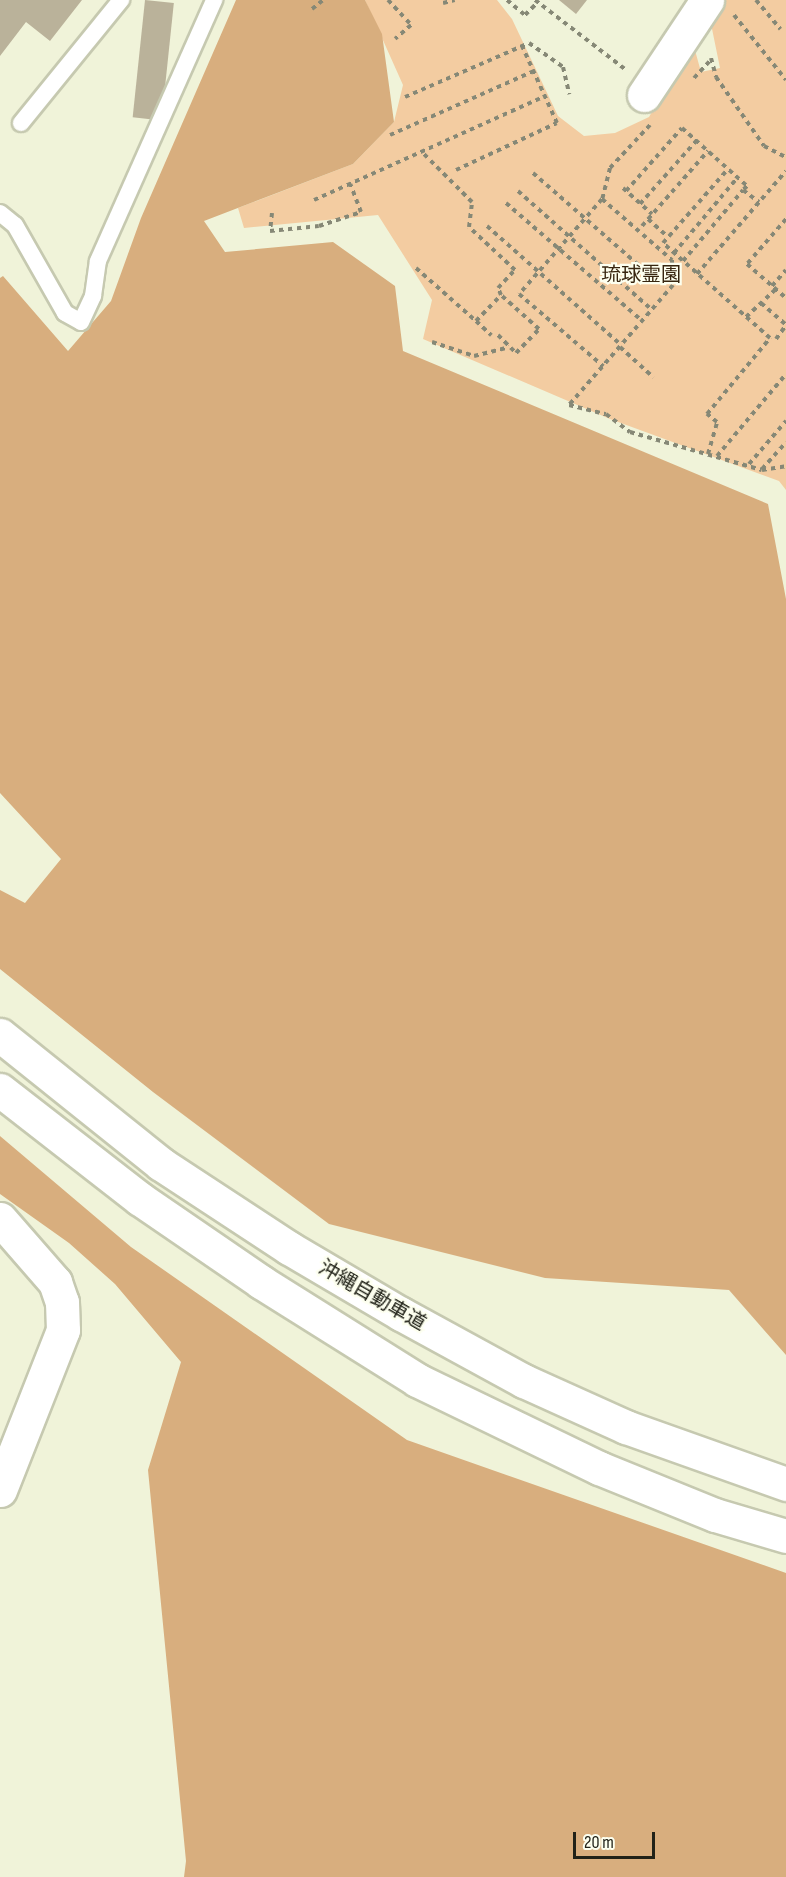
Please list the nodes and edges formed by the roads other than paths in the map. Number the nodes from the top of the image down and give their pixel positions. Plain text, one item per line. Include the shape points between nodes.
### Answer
1 (121, 0) edge
2 (214, 0) edge
3 (712, 7) edge
4 (650, 100) road end
5 (21, 123) dead end
6 (0, 213) edge
7 (0, 1035) edge
8 (0, 1090) edge
9 (0, 1219) edge
10 (786, 1484) edge
11 (0, 1490) edge
12 (786, 1536) edge

1 - 5 lane
2 - 6 lane via 98,261 93,296 81,322 65,313 15,225
3 - 4 main road
7 - 10 main road, 沖縄自動車道 via 161,1164 289,1248 524,1381 626,1427
8 - 12 main road via 140,1199 261,1282 417,1380 518,1432 715,1515
9 - 11 main road via 55,1282 62,1302 63,1330

